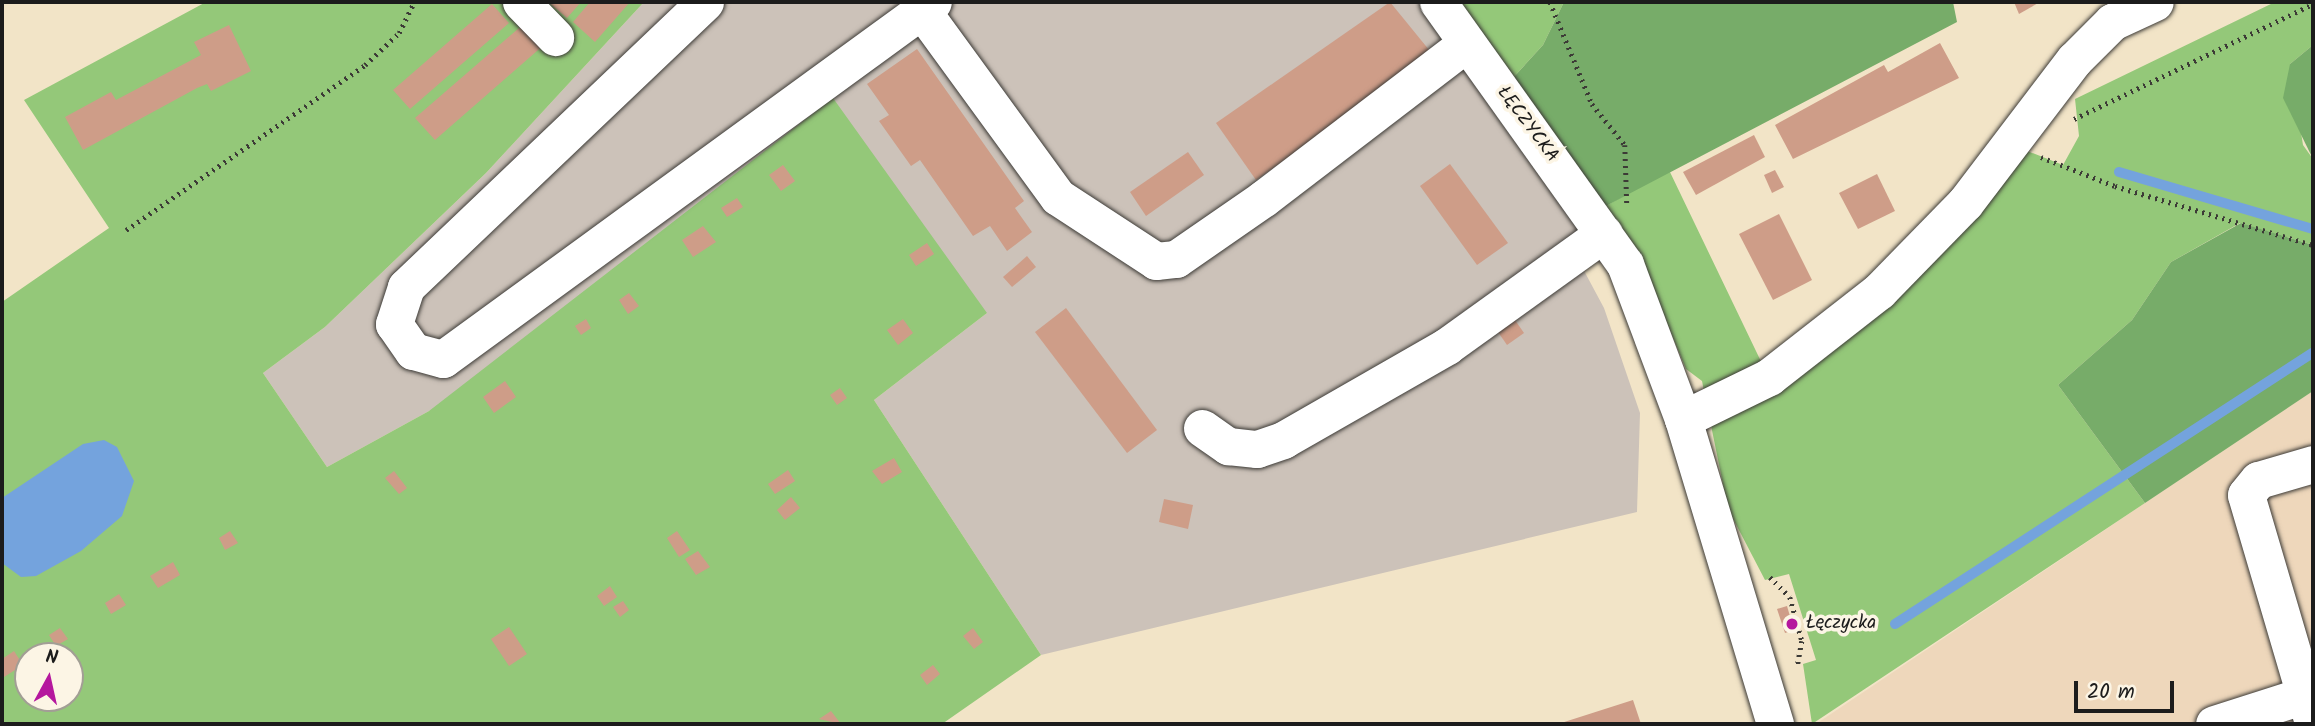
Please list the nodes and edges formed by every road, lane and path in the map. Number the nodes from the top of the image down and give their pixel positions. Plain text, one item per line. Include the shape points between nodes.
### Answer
1 (414, 2) edge
2 (521, 2) edge
3 (705, 2) edge
4 (1438, 2) edge
5 (2155, 2) edge
6 (2313, 4) edge
7 (928, 7) edge
8 (555, 37) dead end
9 (1467, 43) junction
10 (2066, 122) dead end
11 (2012, 145) junction
12 (126, 230) dead end
13 (1604, 233) junction
14 (2313, 245) edge
15 (1683, 419) junction
16 (1202, 428) dead end
17 (2313, 464) edge
18 (1768, 573) dead end
19 (1798, 677) dead end
20 (2309, 709) edge
21 (1775, 724) edge
22 (2214, 724) edge

1 - 12 path via 399,33 365,65
2 - 8 street
3 - 7 street via 406,287 394,324 413,351 443,359
4 - 9 street, ŁĘCZYCKA
5 - 11 street via 2112,22 2074,60
6 - 10 path
7 - 9 street via 1058,197 1156,261 1176,259 1264,198
9 - 13 street, ŁĘCZYCKA
11 - 14 path via 2115,186
11 - 15 street via 1917,252 1815,346 1738,396
13 - 15 street, ŁĘCZYCKA via 1649,317
13 - 16 street via 1447,346 1283,440 1257,449 1228,446
15 - 21 street, ŁĘCZYCKA
17 - 20 street via 2258,480 2246,495
18 - 19 path via 1790,597 1802,641
20 - 22 street

